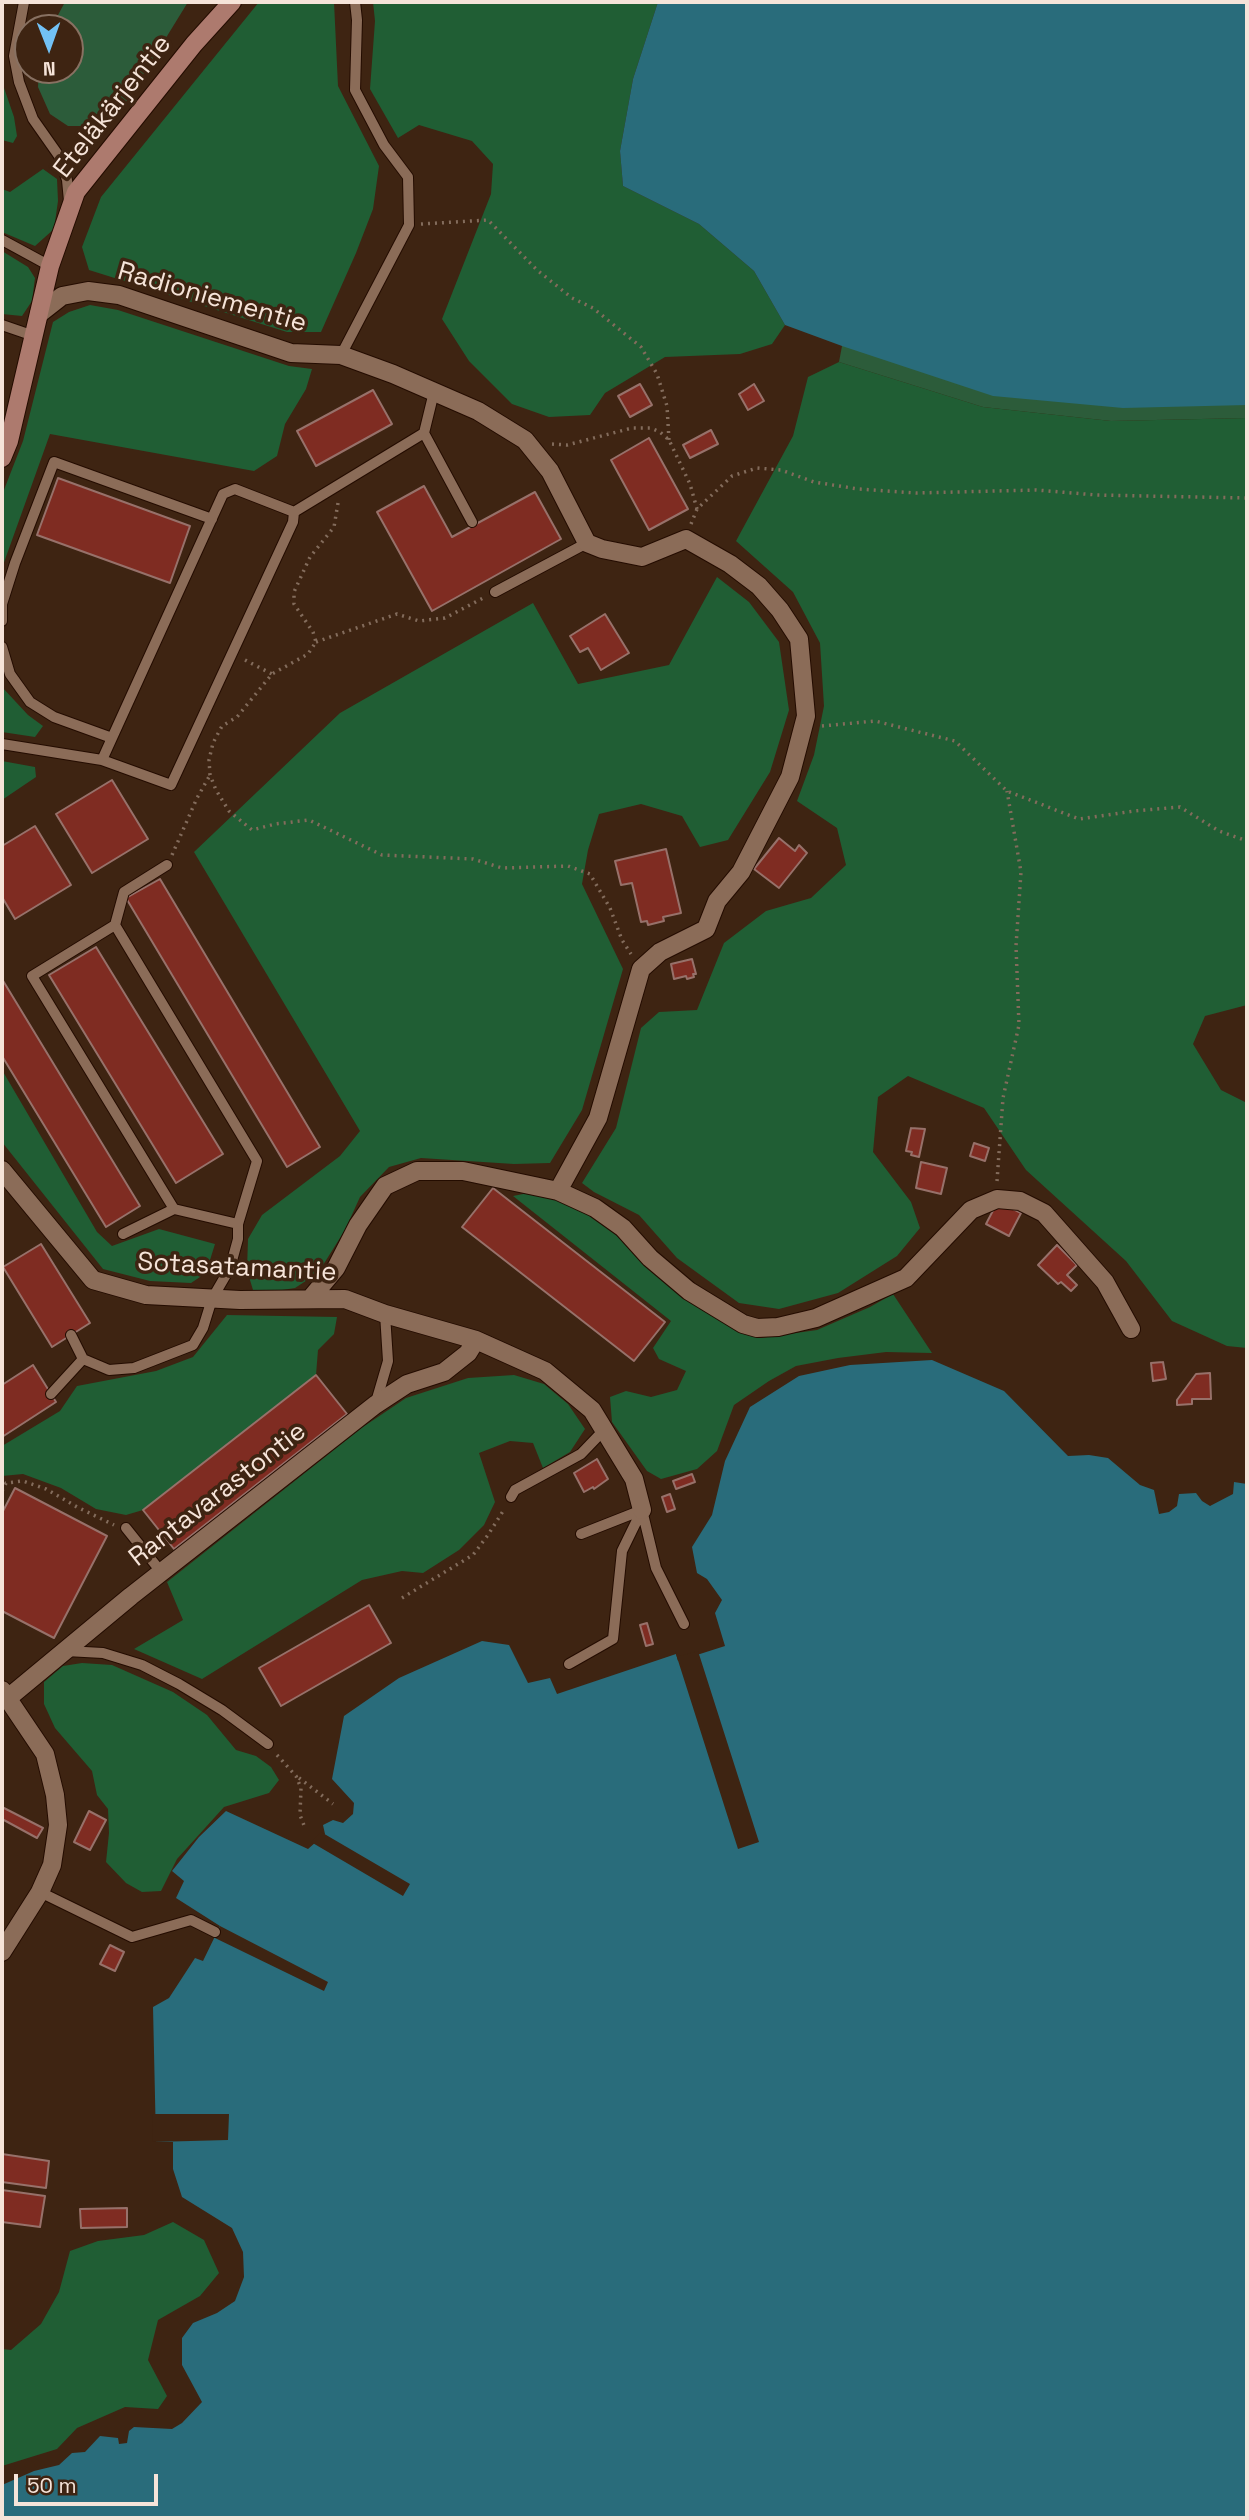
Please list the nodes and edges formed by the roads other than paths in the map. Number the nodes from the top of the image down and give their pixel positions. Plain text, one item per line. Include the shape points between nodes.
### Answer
1 (24, 2) edge
2 (232, 2) edge
3 (355, 2) edge
4 (70, 212) junction
5 (2, 240) edge
6 (50, 266) junction
7 (39, 314) junction
8 (2, 325) edge
9 (34, 336) junction
10 (341, 355) junction
11 (434, 392) junction
12 (424, 433) junction
13 (2, 458) edge
14 (294, 512) junction
15 (212, 519) junction
16 (472, 522) dead end
17 (587, 543) junction
18 (495, 592) road end
19 (2, 621) edge
20 (2, 647) edge
21 (112, 738) junction
22 (2, 744) edge
23 (103, 760) junction
24 (167, 865) road end
25 (115, 925) junction
26 (2, 1170) edge
27 (558, 1191) junction
28 (174, 1209) junction
29 (238, 1224) junction
30 (122, 1234) dead end
31 (212, 1299) junction
32 (310, 1299) junction
33 (385, 1314) junction
34 (1131, 1329) dead end
35 (71, 1335) dead end
36 (475, 1340) junction
37 (83, 1359) junction
38 (51, 1394) dead end
39 (375, 1405) junction
40 (604, 1430) junction
41 (511, 1497) road end
42 (642, 1510) junction
43 (126, 1528) road end
44 (581, 1534) dead end
45 (162, 1573) junction
46 (684, 1624) dead end
47 (65, 1651) junction
48 (569, 1664) dead end
49 (5, 1694) edge
50 (268, 1744) road end
51 (40, 1892) junction
52 (215, 1932) dead end
53 (2, 1952) edge

1 - 4 lane via 14,56 19,82 33,119 59,156
2 - 4 street, Eteläkärjentie via 76,192
3 - 10 lane via 355,90 384,145 408,177 410,225
4 - 6 street, Eteläkärjentie
5 - 6 lane
6 - 7 street, Eteläkärjentie
7 - 9 street, Eteläkärjentie
7 - 10 street, Radioniementie via 62,296 88,290 119,295 291,353
8 - 9 lane
9 - 13 street, Eteläkärjentie
10 - 11 street, Radioniementie
11 - 12 lane
11 - 17 street, Radioniementie via 478,411 525,440 550,471
12 - 14 lane
12 - 16 lane
14 - 15 lane via 235,489 223,494
14 - 23 lane via 171,785
15 - 19 lane via 54,462 15,563 2,604
15 - 21 lane
17 - 18 lane
17 - 27 street via 642,557 686,539 759,586 799,639 806,716 790,778 740,872 717,901 706,929 660,951 641,970 598,1118
20 - 21 lane via 10,674 30,702 54,717
21 - 23 lane
22 - 23 lane
24 - 25 lane via 124,892
25 - 28 lane via 32,976
25 - 29 lane via 257,1161
26 - 31 street, Sotasatamantie via 93,1280 146,1295
27 - 32 street via 463,1171 417,1171 385,1186 335,1268
27 - 34 street via 595,1208 623,1228 689,1291 757,1328 816,1318 906,1278 971,1210 997,1199 1020,1201 1044,1213 1105,1282
28 - 29 lane
28 - 30 lane
29 - 31 lane via 230,1268
31 - 32 street, Sotasatamantie
31 - 37 lane via 193,1345 134,1368 109,1370
32 - 33 street, Sotasatamantie via 345,1299
33 - 36 street, Sotasatamantie
33 - 39 lane via 388,1361
35 - 37 lane
36 - 39 street, Rantavarastontie via 468,1353 444,1372 407,1384
36 - 40 street, Sotasatamantie via 545,1371 592,1410
37 - 38 lane
39 - 45 street, Rantavarastontie
40 - 41 lane via 581,1454 515,1490
40 - 42 street, Sotasatamantie via 634,1479
42 - 44 lane
42 - 46 lane via 656,1568
42 - 48 lane via 622,1551 613,1639
43 - 45 lane
45 - 47 street, Rantavarastontie
47 - 49 street, Rantavarastontie
47 - 50 lane via 103,1653 142,1665 222,1710
49 - 51 street via 45,1754 55,1796 58,1825 52,1865
51 - 52 lane via 132,1937 191,1920
51 - 53 street

